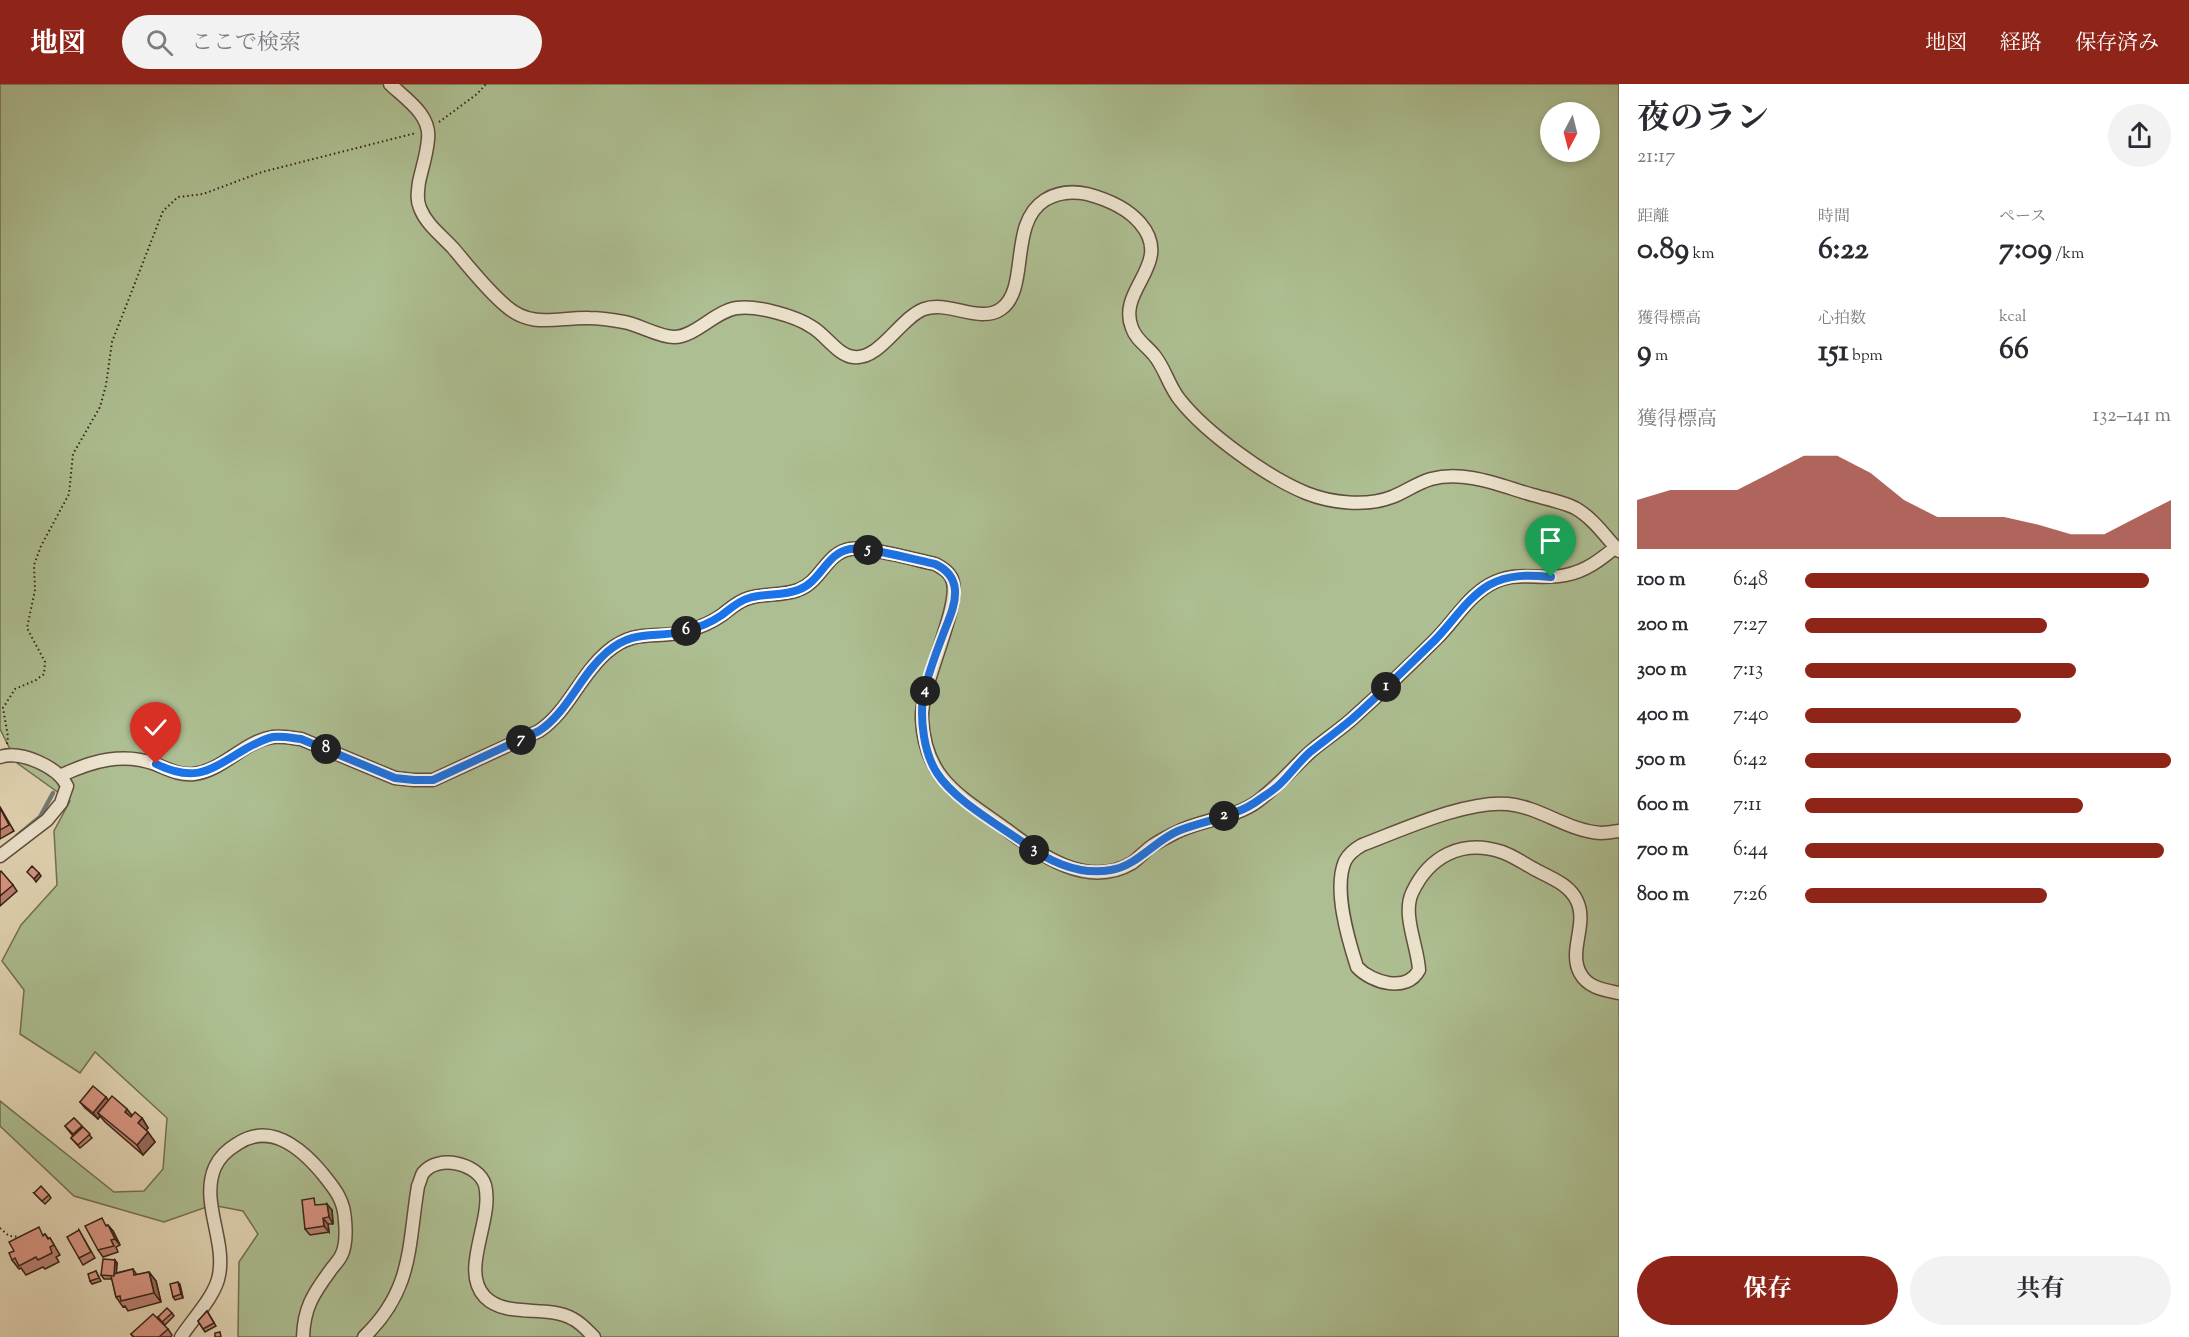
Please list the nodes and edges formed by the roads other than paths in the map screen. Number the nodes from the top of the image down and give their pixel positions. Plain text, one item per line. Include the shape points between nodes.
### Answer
1 (390, 84) edge
2 (1617, 549) edge
3 (2, 756) edge
4 (62, 775) junction
5 (1619, 831) edge
6 (0, 856) edge
7 (1619, 993) edge
8 (181, 1337) edge
9 (303, 1337) edge
10 (364, 1337) edge
11 (594, 1337) edge

1 - 2 street via 415,106 429,129 417,198 420,210 481,281 520,317 616,321 675,337 736,308 759,309 811,326 849,357 859,357 873,352 913,314 927,307 983,314 1005,307 1012,295 1029,216 1052,196 1067,192 1085,194 1116,205 1132,216 1143,226 1152,245 1151,260 1129,313 1132,330 1156,357 1176,395 1194,417 1265,472 1309,494 1370,503 1426,480 1447,476 1475,478 1574,508 1593,521
2 - 4 street via 1581,572 1551,577 1512,576 1489,585 1352,718 1255,803 1177,831 1132,863 1097,873 1059,864 1034,850 977,810 938,774 928,752 922,719 923,696 953,607 952,577 935,564 858,548 841,551 810,585 796,592 747,598 706,625 682,632 643,634 625,640 607,652 588,673 550,724 433,780 395,778 301,739 285,737 260,741 196,774 172,772 136,758 116,757
3 - 4 street via 39,762
4 - 6 street via 68,786 61,803 47,820
5 - 7 street via 1600,833 1523,807 1485,804 1362,845 1351,851 1345,861 1341,880 1342,907 1357,967 1378,981 1409,982 1419,970 1410,916 1411,896 1423,873 1443,855 1462,849 1481,847 1503,853 1570,890 1581,912 1579,970 1597,988
8 - 9 street via 216,1287 219,1275 211,1199 214,1170 219,1158 252,1136 279,1137 293,1144 313,1161 340,1196 344,1208 345,1241 341,1256 307,1307
10 - 11 street via 390,1307 406,1271 423,1173 448,1162 469,1167 484,1183 486,1210 474,1275 486,1299 498,1305 572,1318

